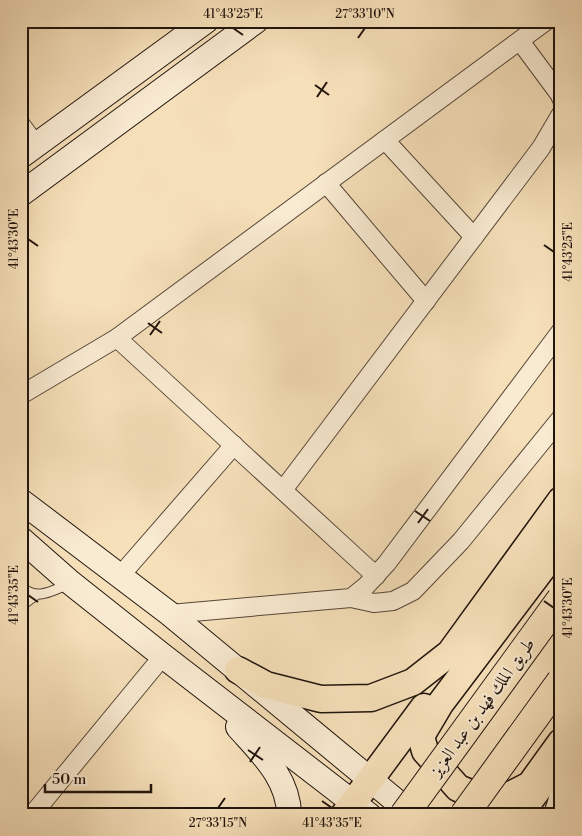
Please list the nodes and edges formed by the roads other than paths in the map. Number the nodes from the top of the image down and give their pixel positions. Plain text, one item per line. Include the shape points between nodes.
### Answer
1 (206, 21) edge
2 (256, 21) edge
3 (546, 21) edge
4 (520, 41) junction
5 (561, 98) edge
6 (561, 114) edge
7 (21, 125) edge
8 (385, 140) junction
9 (29, 150) edge
10 (326, 183) junction
11 (21, 194) edge
12 (474, 237) junction
13 (426, 301) junction
14 (561, 331) edge
15 (117, 338) junction
16 (21, 395) edge
17 (561, 418) edge
18 (234, 445) junction
19 (284, 490) junction
20 (561, 500) edge
21 (21, 501) edge
22 (561, 522) edge
23 (561, 540) edge
24 (23, 546) edge
25 (120, 576) junction
26 (376, 576) junction
27 (72, 583) junction
28 (21, 587) edge
29 (36, 595) junction
30 (351, 598) junction
31 (561, 599) edge
32 (21, 606) edge
33 (170, 614) junction
34 (163, 656) junction
35 (238, 670) junction
36 (561, 681) edge
37 (206, 689) junction
38 (561, 742) edge
39 (561, 758) edge
40 (370, 780) junction
41 (561, 799) edge
42 (355, 811) edge
43 (32, 815) edge
44 (289, 815) edge
45 (404, 815) edge
46 (413, 815) edge
47 (464, 815) edge
48 (519, 815) edge
49 (556, 815) edge

1 - 9 street
2 - 11 street
3 - 4 street
4 - 5 street
4 - 8 street
6 - 12 street
7 - 9 street
8 - 10 street
8 - 12 street
10 - 13 street
10 - 15 street
12 - 13 street
13 - 19 street
14 - 26 street
15 - 16 street
15 - 18 street
17 - 30 street via 462,541 413,591 393,600 374,603
18 - 19 street
18 - 25 street
19 - 26 street
20 - 35 main road via 450,653 413,682 371,698 321,699 266,685
21 - 25 street
22 - 40 main road
23 - 38 main road via 440,704 421,736 425,751 458,788 494,802 530,785
24 - 27 street
25 - 33 street
26 - 30 street
27 - 29 lane
27 - 34 street
28 - 29 lane
29 - 32 lane
30 - 33 street
31 - 45 highway, طريق الملك فهد بن عبد العزيز, bridge
33 - 35 street
34 - 37 street
34 - 43 street
35 - 40 street
36 - 47 highway, bridge
37 - 42 street
37 - 44 street via 277,773 289,804
39 - 48 main road
40 - 42 main road
40 - 46 street
41 - 49 street

